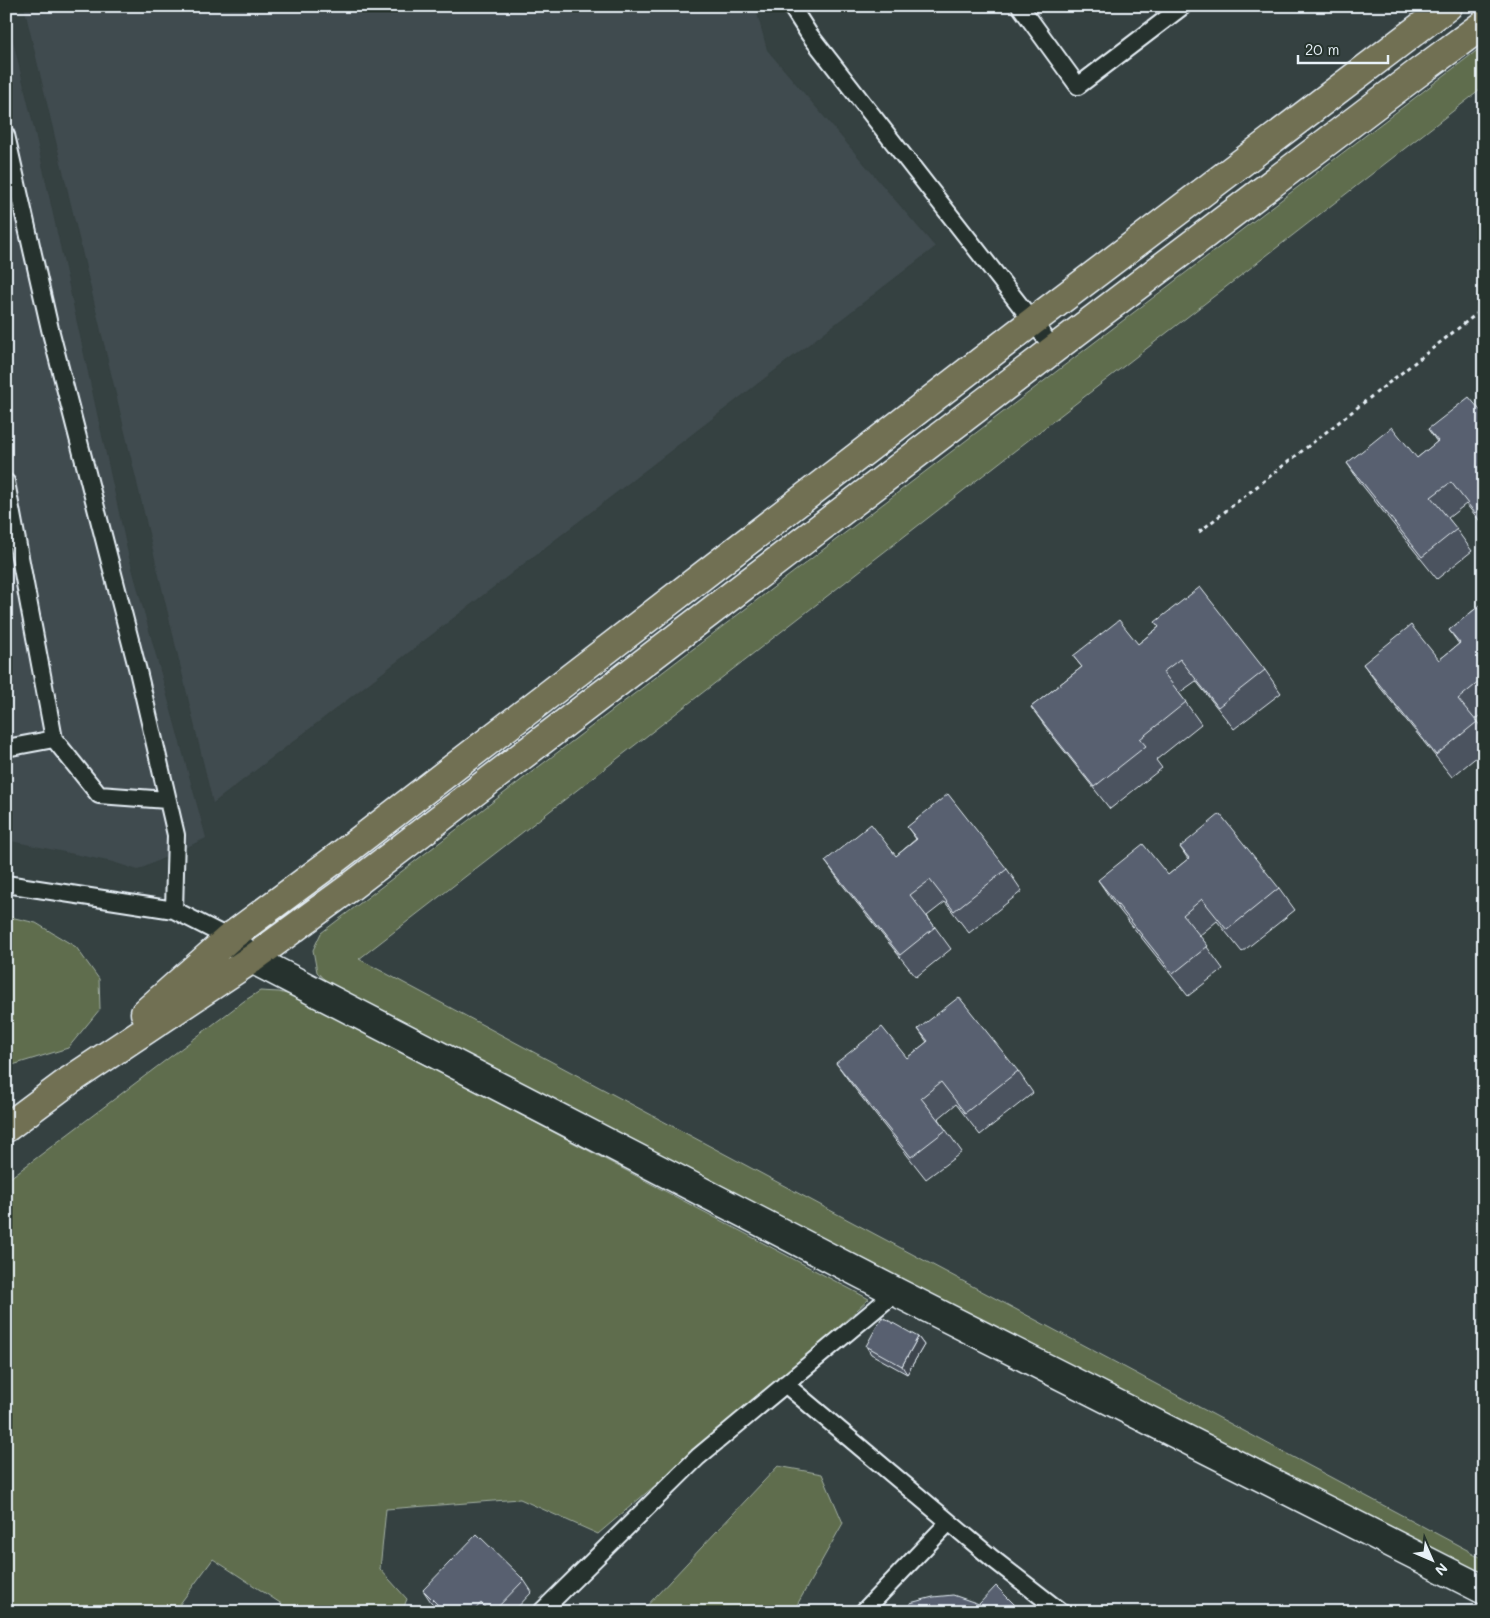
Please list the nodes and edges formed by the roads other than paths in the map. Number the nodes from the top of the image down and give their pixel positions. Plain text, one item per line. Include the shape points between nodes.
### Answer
1 (791, 6) edge
2 (1020, 6) edge
3 (1183, 6) edge
4 (1448, 6) edge
5 (1484, 24) edge
6 (6, 135) edge
7 (1032, 322) junction
8 (1054, 350) junction
9 (6, 482) edge
10 (54, 739) junction
11 (6, 748) edge
12 (167, 800) junction
13 (6, 884) edge
14 (174, 910) junction
15 (229, 938) junction
16 (252, 958) junction
17 (69, 1081) junction
18 (6, 1128) edge
19 (896, 1292) junction
20 (785, 1384) junction
21 (949, 1522) junction
22 (1484, 1590) edge
23 (541, 1612) edge
24 (863, 1612) edge
25 (1061, 1612) edge

1 - 7 lane via 809,34
2 - 3 lane via 1078,86
4 - 7 main road
5 - 8 main road
6 - 12 lane via 50,329 138,671
7 - 8 lane
7 - 15 main road
8 - 16 main road via 349,888
9 - 10 lane
10 - 11 lane
10 - 12 lane via 99,795
12 - 14 lane via 176,835
13 - 14 lane
14 - 15 lane
15 - 16 street
15 - 17 main road
16 - 17 main road
16 - 19 street
17 - 18 main road
19 - 20 lane
19 - 22 street
20 - 21 lane
20 - 23 lane via 698,1457
21 - 24 lane
21 - 25 lane

